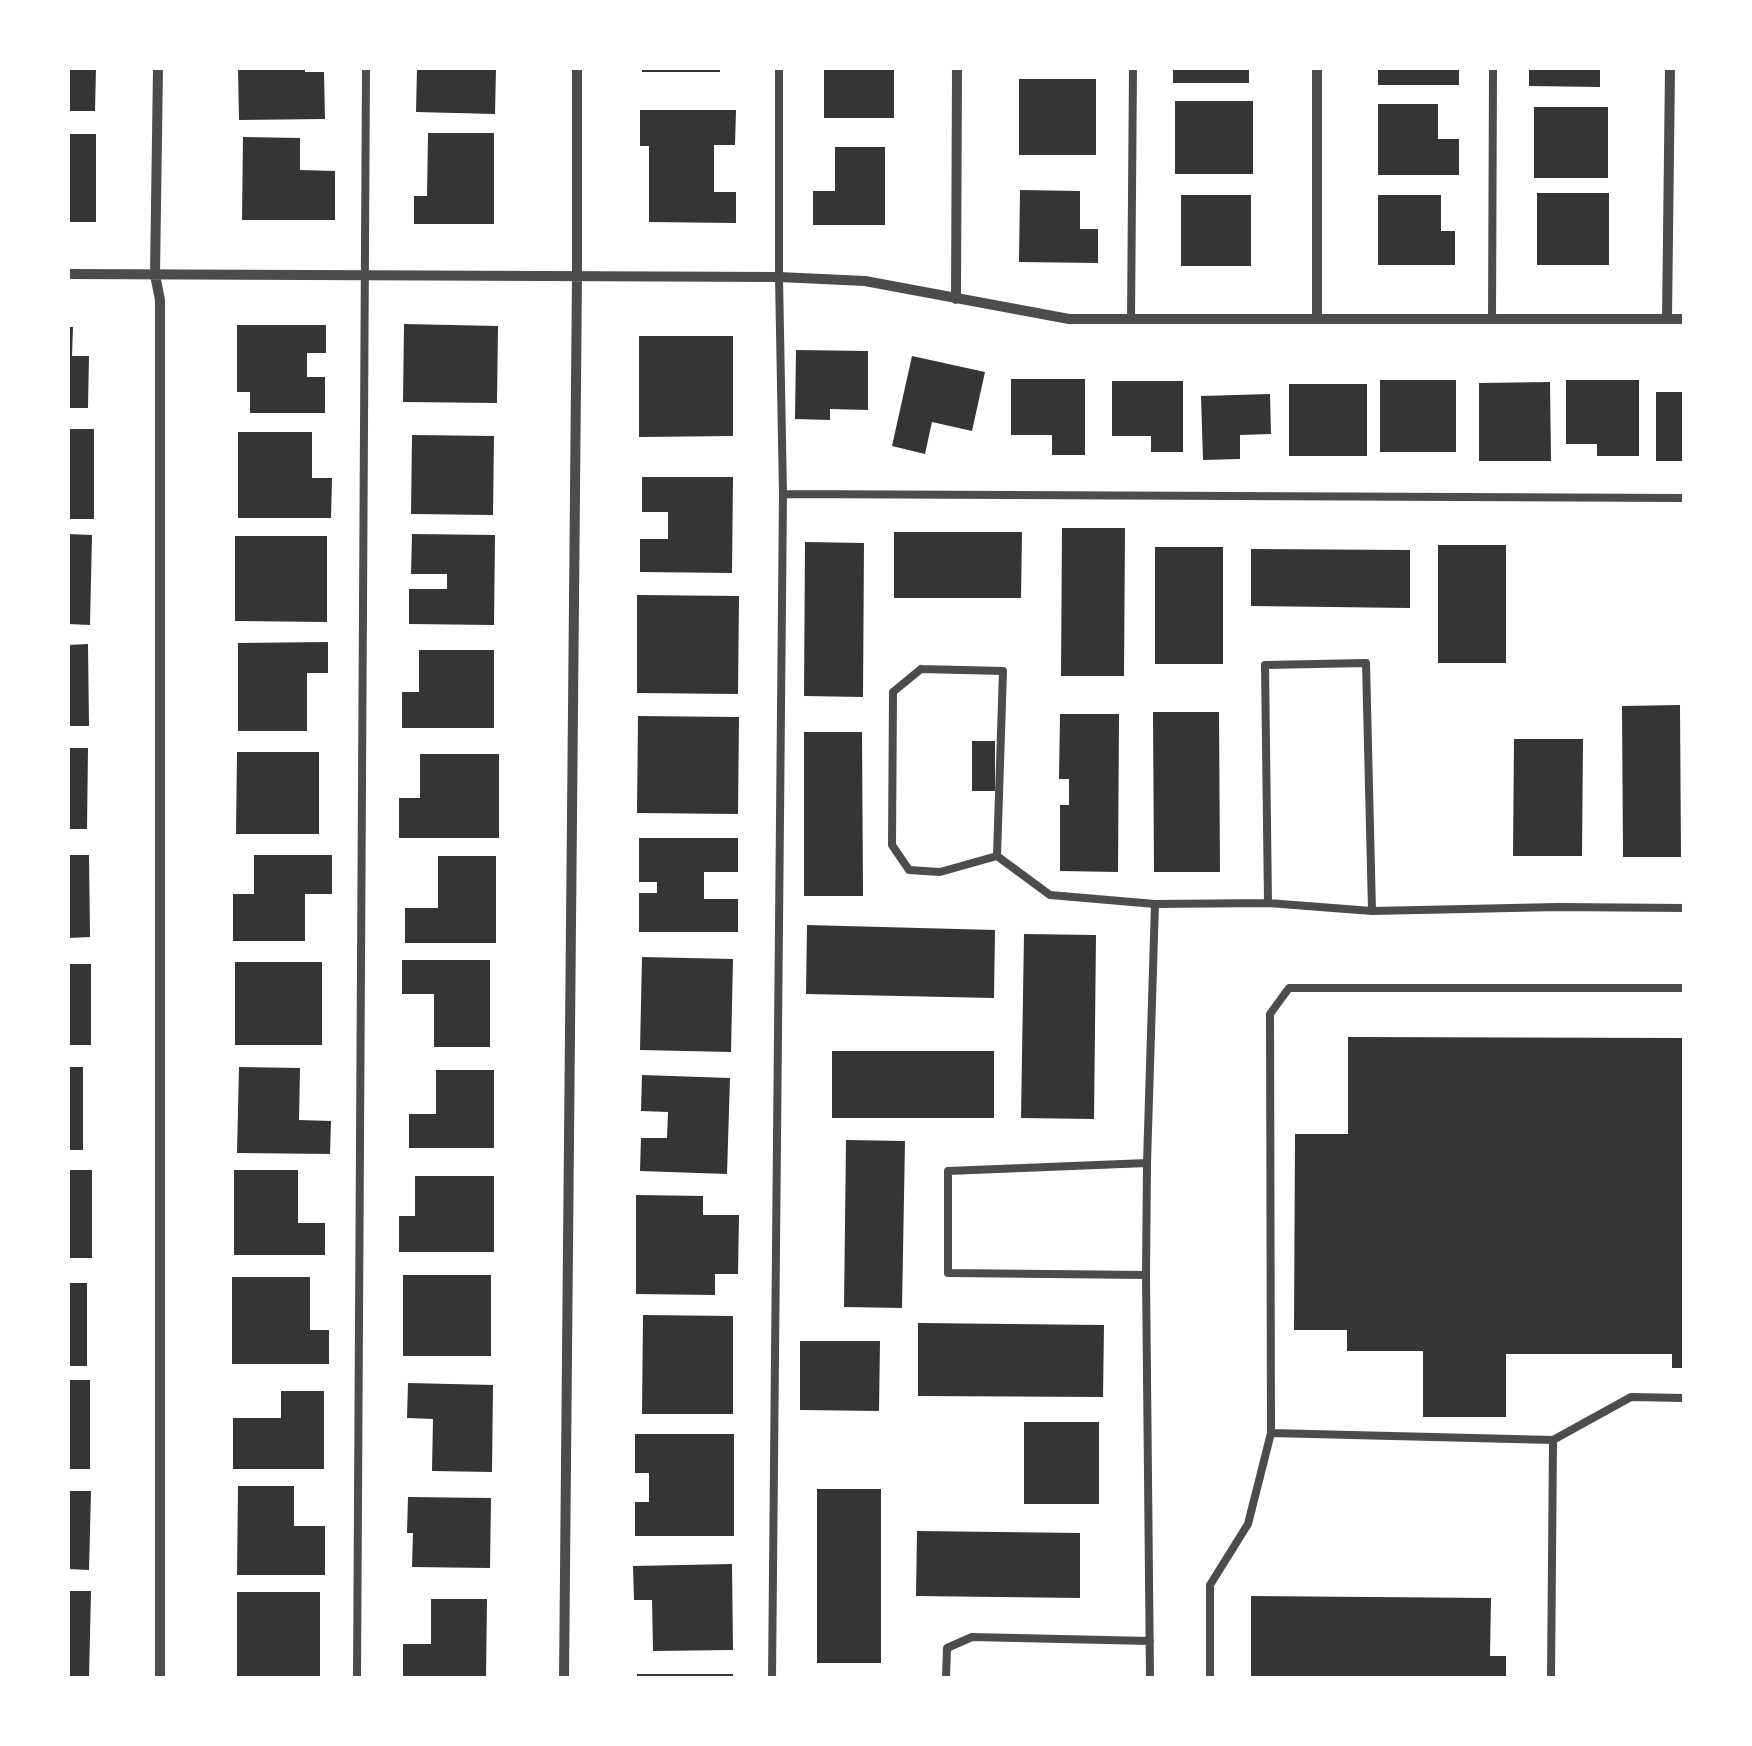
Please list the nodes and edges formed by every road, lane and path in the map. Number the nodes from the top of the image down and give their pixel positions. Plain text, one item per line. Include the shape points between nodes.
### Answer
1 (158, 68) edge
2 (366, 68) edge
3 (577, 68) edge
4 (779, 68) edge
5 (957, 68) edge
6 (1133, 68) edge
7 (1317, 68) edge
8 (1493, 68) edge
9 (1670, 68) edge
10 (68, 274) edge
11 (155, 274) junction
12 (365, 276) junction
13 (578, 276) junction
14 (778, 277) junction
15 (956, 299) junction
16 (1131, 319) junction
17 (1316, 319) junction
18 (1492, 319) junction
19 (1668, 319) junction
20 (1684, 319) edge
21 (783, 494) junction
22 (1684, 498) edge
23 (997, 856) junction
24 (1268, 903) junction
25 (1155, 904) junction
26 (1684, 908) edge
27 (1372, 911) junction
28 (1684, 988) edge
29 (1147, 1164) junction
30 (1146, 1276) junction
31 (1684, 1398) edge
32 (1271, 1434) junction
33 (1553, 1440) junction
34 (1150, 1641) junction
35 (160, 1678) edge
36 (357, 1678) edge
37 (564, 1678) edge
38 (772, 1678) edge
39 (946, 1678) edge
40 (1150, 1678) edge
41 (1210, 1678) edge
42 (1551, 1678) edge

1 - 11 street
2 - 12 lane
3 - 13 street
4 - 14 lane
5 - 15 street
6 - 16 lane
7 - 17 street
8 - 18 lane
9 - 19 street
10 - 11 street
11 - 12 street
11 - 35 street
12 - 13 street
12 - 36 lane
13 - 14 street
13 - 37 street
14 - 15 street via 865,281
14 - 21 lane
15 - 16 street via 1069,319
16 - 17 street
17 - 18 street
18 - 19 street
19 - 20 street
21 - 22 lane
21 - 38 lane
23 - 23 lane via 1003,671 921,670 893,692 892,844 909,870 940,872
23 - 25 lane via 1050,895
24 - 25 lane
24 - 27 lane
24 - 27 lane via 1265,666 1366,662
25 - 29 lane
26 - 27 lane
28 - 32 lane via 1289,988 1270,1014
29 - 30 lane
29 - 30 lane via 948,1171 948,1272
30 - 34 lane
31 - 33 lane via 1632,1398
32 - 33 lane
32 - 41 lane via 1248,1524 1210,1586
33 - 42 lane
34 - 39 lane via 972,1637 946,1648
34 - 40 lane

